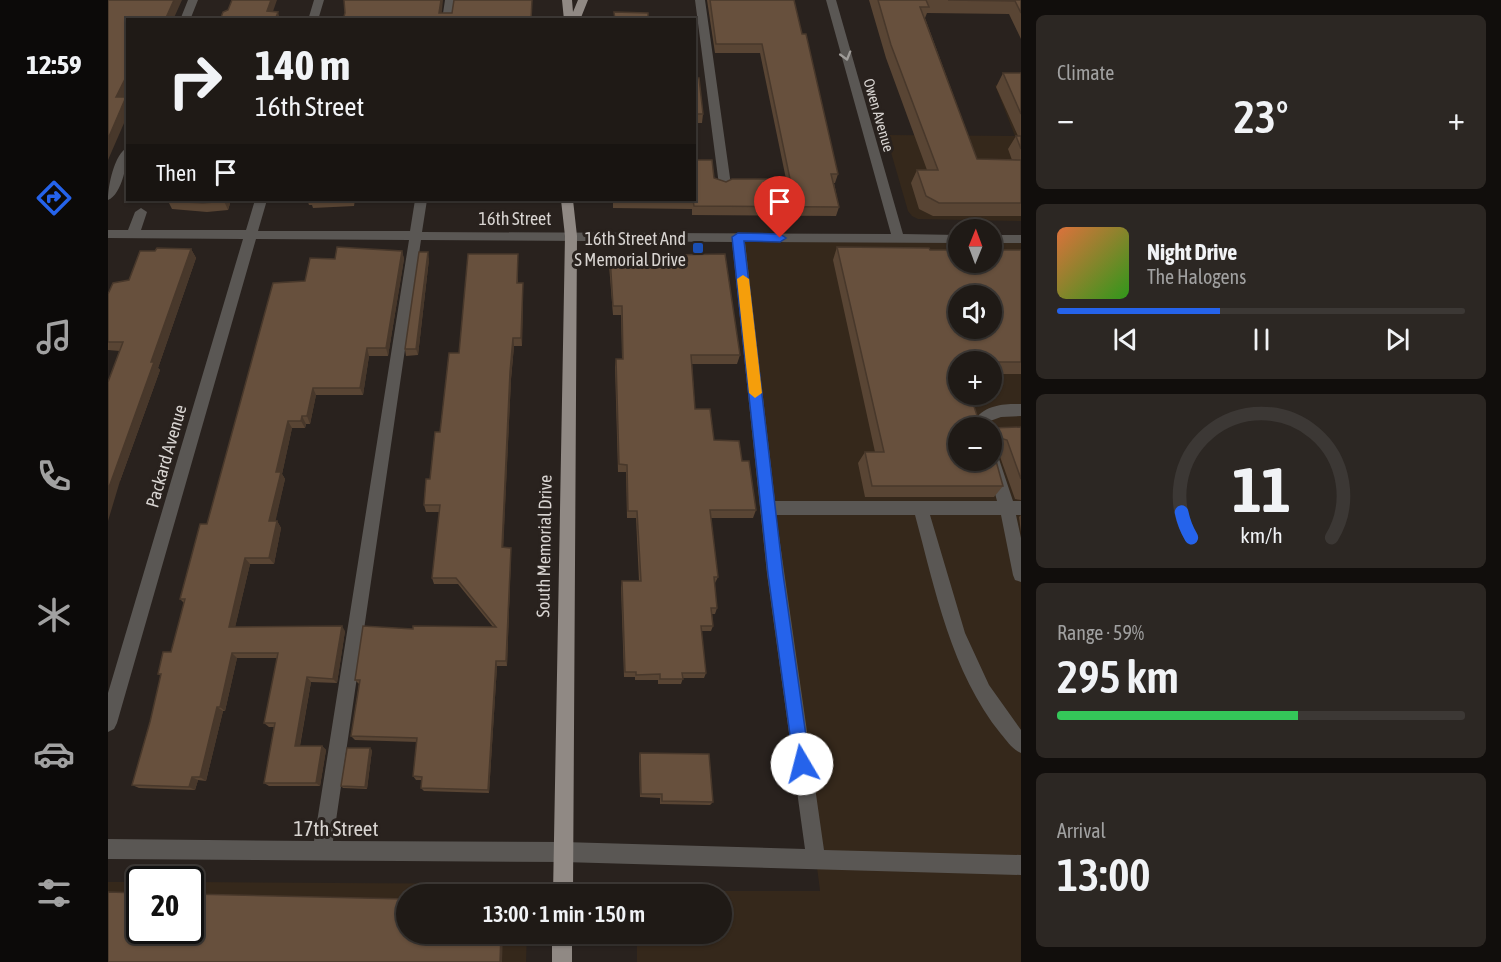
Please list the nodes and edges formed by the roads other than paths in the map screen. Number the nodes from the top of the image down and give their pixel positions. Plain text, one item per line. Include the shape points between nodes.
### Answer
1 (193, 0) edge
2 (319, 0) edge
3 (450, 0) edge
4 (567, 0) edge
5 (583, 0) edge
6 (700, 0) edge
7 (831, 0) edge
8 (186, 18) edge
9 (314, 18) edge
10 (447, 18) edge
11 (569, 18) edge
12 (576, 18) edge
13 (126, 157) edge
14 (108, 160) edge
15 (725, 185) edge
16 (108, 196) edge
17 (261, 201) edge
18 (421, 201) edge
19 (567, 201) edge
20 (141, 213) dead end
21 (108, 234) edge
22 (133, 234) junction
23 (250, 235) junction
24 (416, 236) junction
25 (572, 236) junction
26 (738, 237) junction
27 (898, 238) junction
28 (948, 239) edge
29 (1002, 239) edge
30 (1021, 239) edge
31 (1021, 410) edge
32 (986, 417) edge
33 (998, 471) edge
34 (768, 508) junction
35 (921, 508) junction
36 (1014, 508) edge
37 (1021, 576) edge
38 (108, 723) edge
39 (1021, 744) edge
40 (108, 849) edge
41 (322, 850) junction
42 (563, 852) junction
43 (816, 859) junction
44 (1021, 865) edge
45 (563, 884) edge
46 (562, 944) edge
47 (562, 962) edge

1 - 8 street
2 - 9 street
3 - 10 street
4 - 11 main road
5 - 12 main road
6 - 15 street
7 -> 27 street, Owen Avenue
13 - 14 street
13 - 16 street
17 - 23 street, Packard Avenue
18 - 24 street
19 - 25 main road, South Memorial Drive
20 - 22 street
21 - 22 street, 16th Street
22 - 23 street, 16th Street
23 - 24 street, 16th Street
23 - 38 street, Packard Avenue
24 - 25 street, 16th Street
24 - 41 street
25 - 26 street, 16th Street
25 - 42 main road, South Memorial Drive
26 - 27 street, 16th Street
26 - 34 street
27 - 28 street, 16th Street
29 - 30 street
31 - 32 street via 1003,410
33 - 36 street
34 - 35 street
34 - 43 street
35 - 36 street
35 - 39 street via 957,636 973,677
36 - 37 street
40 - 41 street, 17th Street
41 - 42 street, 17th Street
42 - 43 street, 17th Street
42 - 45 main road, South Memorial Drive
43 - 44 street, 17th Street
46 - 47 main road

